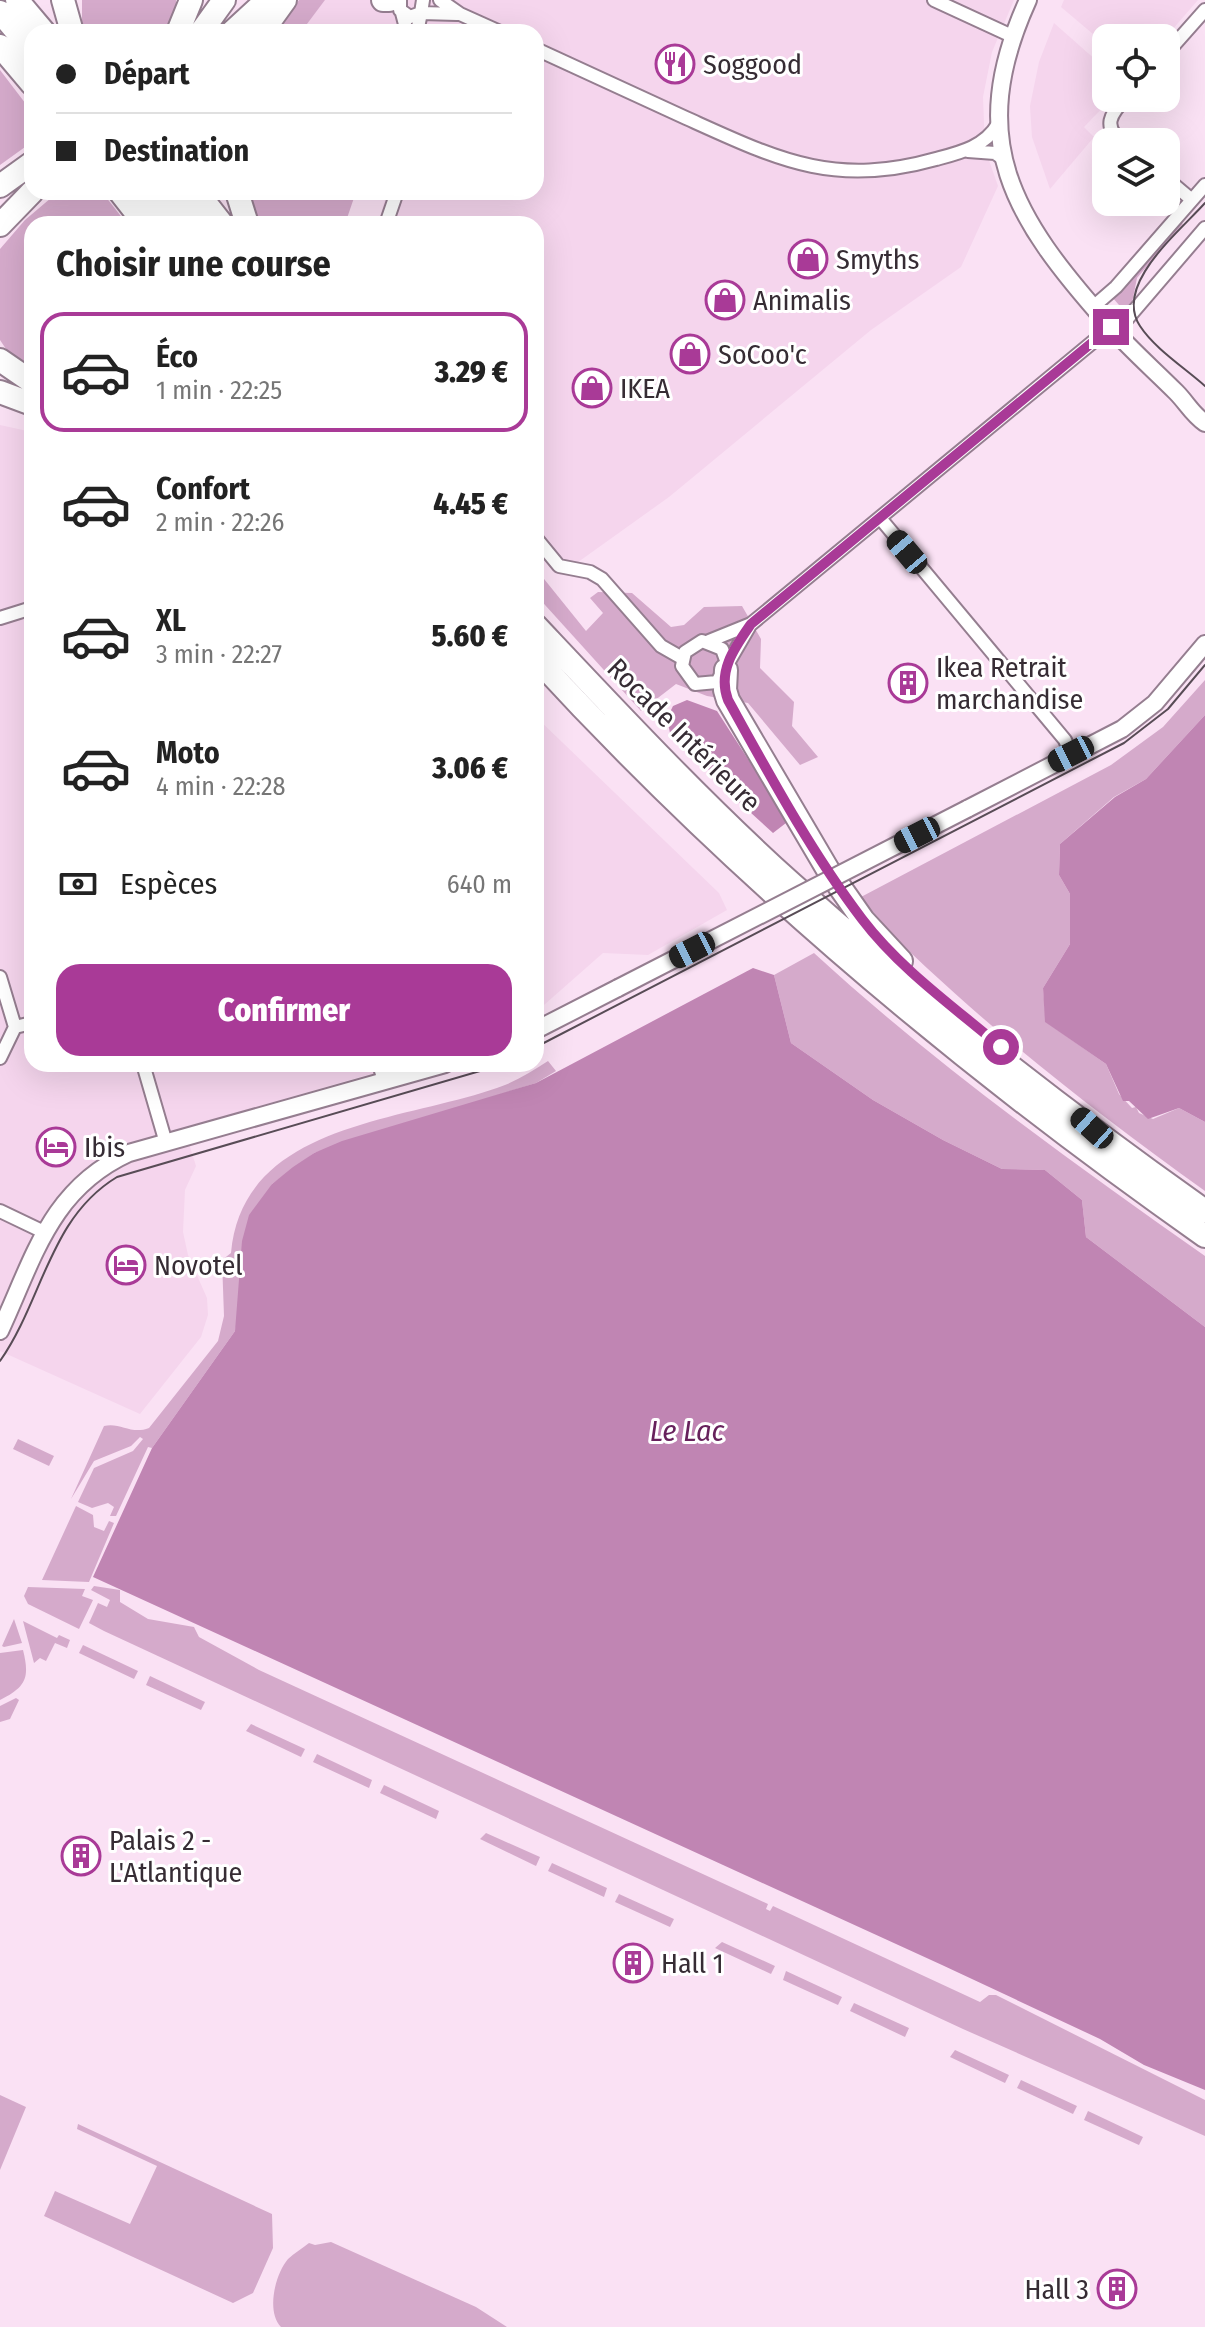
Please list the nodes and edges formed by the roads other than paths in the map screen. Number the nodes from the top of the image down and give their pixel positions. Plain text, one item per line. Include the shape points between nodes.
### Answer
1 (17, 0) edge
2 (63, 0) edge
3 (191, 0) edge
4 (214, 0) edge
5 (224, 0) edge
6 (267, 0) edge
7 (285, 0) edge
8 (440, 0) edge
9 (934, 0) edge
10 (1028, 0) edge
11 (394, 3) edge
12 (422, 6) edge
13 (1205, 10) edge
14 (0, 12) edge
15 (460, 14) junction
16 (37, 24) edge
17 (70, 24) edge
18 (181, 24) edge
19 (197, 24) edge
20 (207, 24) edge
21 (241, 24) edge
22 (268, 24) edge
23 (403, 24) edge
24 (482, 24) edge
25 (1012, 36) junction
26 (1180, 38) edge
27 (24, 40) edge
28 (0, 46) edge
29 (544, 53) edge
30 (24, 74) edge
31 (998, 124) junction
32 (965, 151) junction
33 (1005, 160) junction
34 (24, 169) edge
35 (1205, 185) edge
36 (0, 186) edge
37 (24, 188) edge
38 (1180, 190) edge
39 (24, 200) edge
40 (126, 200) edge
41 (153, 200) edge
42 (180, 200) edge
43 (203, 200) edge
44 (1192, 200) junction
45 (0, 205) edge
46 (139, 216) edge
47 (166, 216) edge
48 (192, 216) edge
49 (216, 216) edge
50 (0, 225) edge
51 (1205, 228) edge
52 (1093, 307) junction
53 (1111, 327) junction
54 (0, 360) edge
55 (24, 376) edge
56 (0, 392) edge
57 (1180, 396) junction
58 (24, 401) edge
59 (1205, 411) edge
60 (1205, 423) edge
61 (880, 518) junction
62 (544, 548) edge
63 (24, 610) edge
64 (0, 618) edge
65 (751, 624) junction
66 (544, 634) edge
67 (709, 641) junction
68 (1205, 644) edge
69 (682, 658) junction
70 (544, 666) edge
71 (726, 666) junction
72 (1071, 754) junction
73 (0, 977) edge
74 (24, 1025) edge
75 (544, 1026) edge
76 (15, 1027) junction
77 (0, 1058) edge
78 (145, 1072) edge
79 (381, 1072) edge
80 (416, 1072) edge
81 (384, 1081) junction
82 (1092, 1128) junction
83 (166, 1143) junction
84 (0, 1211) edge
85 (1205, 1211) edge
86 (46, 1233) junction
87 (1205, 1236) edge
88 (0, 1331) edge

1 - 16 highway
2 - 17 highway
3 - 18 highway
4 - 19 highway
5 - 20 highway
6 - 21 highway
7 - 22 highway
8 - 15 street
9 - 25 street
10 - 25 street
11 - 12 street via 410,17
11 - 23 street
12 - 15 street
13 - 26 street
14 - 27 highway
15 - 24 street
25 - 31 street via 1000,77
28 - 30 highway
29 - 32 street via 785,162 876,172
31 - 32 street
31 - 33 street
32 - 33 street via 995,153
33 - 52 street via 1019,203 1040,242
34 - 36 highway
35 - 44 street
37 - 45 highway
38 - 44 street
39 - 50 highway
40 - 46 highway
41 - 47 highway
42 - 48 highway
43 - 49 highway
44 - 52 street
51 - 53 street via 1127,319
52 - 53 street
53 - 57 street
53 - 61 street
54 - 55 highway
56 - 58 highway
57 - 59 street
57 - 60 street
61 - 65 street
61 - 72 street via 1065,740
62 - 69 street via 559,566 602,579 661,646
63 - 64 street
65 - 67 street
65 - 71 street
66 - 82 highway, Rocade Intérieure via 791,883 925,999
67 - 69 street via 689,647
67 - 71 street via 722,649
68 - 72 street via 1141,715
69 - 71 street via 684,674 695,684 717,682
70 - 87 highway via 691,818 871,981 1023,1103
71 - 82 highway via 725,690 732,707 863,920 911,971
72 - 75 street, bridge
73 - 76 street
74 - 76 street
76 - 77 street
78 - 83 street
79 - 81 street
80 - 81 street
81 - 83 street
82 - 85 highway, Rocade Intérieure
83 - 86 street via 129,1153 90,1175 61,1203
84 - 86 street
86 - 88 street

